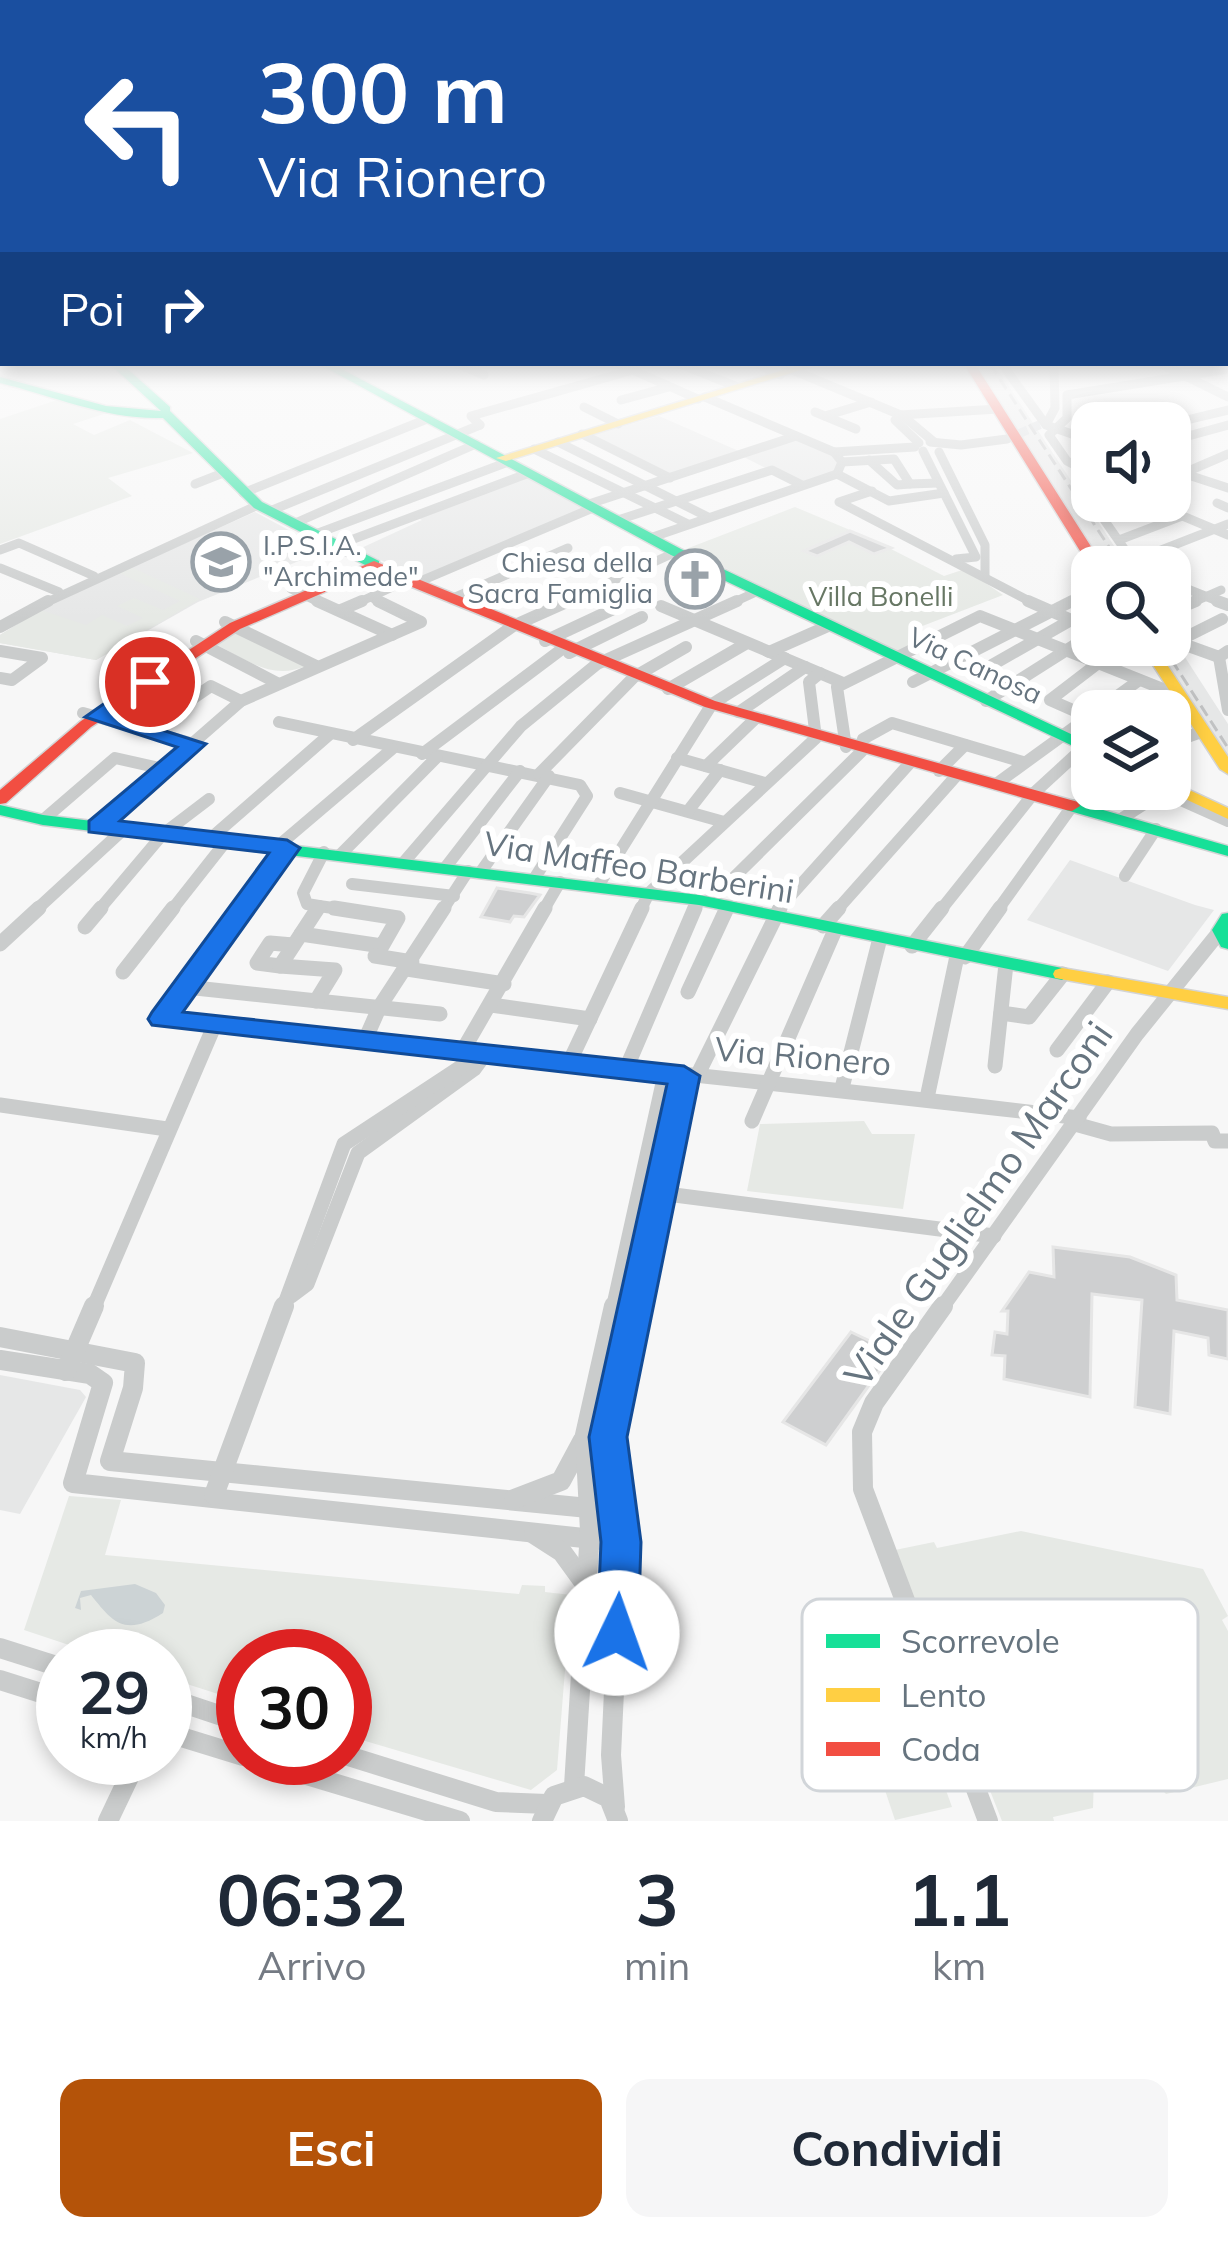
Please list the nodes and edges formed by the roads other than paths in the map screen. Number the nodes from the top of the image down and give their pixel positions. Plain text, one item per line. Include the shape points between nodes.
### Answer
1 (201, 449) edge
2 (366, 449) edge
3 (409, 449) edge
4 (441, 449) edge
5 (495, 449) edge
6 (532, 449) edge
7 (536, 449) edge
8 (572, 449) edge
9 (612, 449) edge
10 (757, 449) edge
11 (827, 449) edge
12 (885, 449) edge
13 (920, 449) edge
14 (939, 449) edge
15 (970, 449) edge
16 (1019, 449) edge
17 (616, 451) junction
18 (834, 452) junction
19 (1228, 454) edge
20 (590, 458) junction
21 (505, 460) junction
22 (869, 460) junction
23 (840, 468) junction
24 (944, 468) junction
25 (1191, 470) edge
26 (223, 472) junction
27 (529, 473) junction
28 (1191, 475) edge
29 (670, 478) junction
30 (195, 484) dead end
31 (802, 484) junction
32 (910, 484) junction
33 (646, 485) junction
34 (941, 488) junction
35 (1228, 488) edge
36 (872, 491) junction
37 (625, 493) junction
38 (679, 501) junction
39 (257, 503) junction
40 (592, 506) junction
41 (656, 508) junction
42 (708, 517) junction
43 (1191, 519) edge
44 (619, 520) junction
45 (1108, 522) edge
46 (1167, 522) edge
47 (293, 524) junction
48 (688, 524) junction
49 (1228, 524) edge
50 (1215, 529) junction
51 (313, 535) junction
52 (1228, 535) edge
53 (650, 538) junction
54 (1119, 540) junction
55 (334, 546) junction
56 (1083, 546) edge
57 (1123, 546) edge
58 (1176, 546) edge
59 (568, 548) dead end
60 (0, 550) edge
61 (676, 552) junction
62 (951, 558) junction
63 (365, 564) junction
64 (0, 568) edge
65 (94, 575) junction
66 (985, 575) junction
67 (412, 582) junction
68 (1191, 590) edge
69 (1221, 590) dead end
70 (297, 591) junction
71 (59, 592) junction
72 (756, 592) junction
73 (1206, 596) junction
74 (371, 597) junction
75 (451, 599) junction
76 (1071, 601) edge
77 (1191, 603) edge
78 (1228, 604) edge
79 (622, 605) dead end
80 (661, 606) dead end
81 (341, 610) junction
82 (1048, 612) junction
83 (642, 617) dead end
84 (692, 620) junction
85 (1071, 620) joint
86 (1217, 621) dead end
87 (230, 624) junction
88 (513, 626) junction
89 (828, 626) junction
90 (0, 627) edge
91 (1013, 630) junction
92 (1191, 634) edge
93 (392, 635) junction
94 (1037, 639) junction
95 (202, 643) junction
96 (747, 643) junction
97 (1191, 644) edge
98 (686, 647) dead end
99 (1071, 647) edge
100 (558, 648) junction
101 (0, 651) edge
102 (1066, 651) junction
103 (769, 652) junction
104 (1071, 653) edge
105 (1224, 654) edge
106 (784, 658) junction
107 (894, 658) junction
108 (597, 664) junction
109 (992, 665) dead end
110 (316, 666) junction
111 (1094, 666) edge
112 (1102, 666) edge
113 (805, 667) junction
114 (820, 673) junction
115 (634, 677) junction
116 (0, 678) edge
117 (921, 679) junction
118 (1138, 681) junction
119 (277, 683) junction
120 (843, 683) junction
121 (668, 689) junction
122 (1124, 690) edge
123 (1166, 690) edge
124 (1228, 700) edge
125 (241, 701) junction
126 (986, 701) junction
127 (712, 704) junction
128 (1071, 709) edge
129 (1191, 712) edge
130 (90, 715) junction
131 (747, 715) junction
132 (279, 722) dead end
133 (1071, 725) edge
134 (145, 730) junction
135 (1204, 731) junction
136 (330, 734) junction
137 (1059, 734) junction
138 (1191, 735) edge
139 (816, 738) junction
140 (353, 740) junction
141 (1071, 740) edge
142 (194, 744) junction
143 (965, 745) junction
144 (392, 749) junction
145 (856, 750) junction
146 (429, 755) junction
147 (676, 758) junction
148 (1023, 762) junction
149 (1071, 762) edge
150 (909, 764) junction
151 (487, 765) junction
152 (713, 768) junction
153 (164, 769) junction
154 (1228, 770) edge
155 (520, 771) junction
156 (948, 773) junction
157 (544, 775) junction
158 (765, 783) junction
159 (996, 784) junction
160 (0, 785) edge
161 (620, 793) dead end
162 (1034, 793) junction
163 (1191, 798) edge
164 (0, 799) edge
165 (209, 800) dead end
166 (648, 800) junction
167 (1071, 805) edge
168 (1071, 806) edge
169 (0, 810) edge
170 (1090, 810) edge
171 (688, 811) junction
172 (1121, 819) junction
173 (1227, 819) edge
174 (0, 820) edge
175 (40, 820) junction
176 (724, 822) junction
177 (98, 826) junction
178 (1156, 829) junction
179 (124, 830) junction
180 (163, 833) junction
181 (219, 839) junction
182 (282, 847) junction
183 (1228, 851) edge
184 (333, 853) junction
185 (404, 862) junction
186 (445, 868) junction
187 (474, 872) junction
188 (1125, 875) dead end
189 (534, 879) junction
190 (560, 882) junction
191 (352, 884) dead end
192 (598, 886) junction
193 (649, 893) junction
194 (454, 896) junction
195 (712, 903) junction
196 (319, 906) junction
197 (774, 915) junction
198 (86, 927) dead end
199 (829, 928) junction
200 (1226, 930) edge
201 (880, 938) junction
202 (297, 939) junction
203 (0, 944) edge
204 (912, 946) junction
205 (375, 956) dead end
206 (961, 956) junction
207 (1006, 964) junction
208 (409, 965) junction
209 (280, 966) junction
210 (123, 973) dead end
211 (1063, 974) junction
212 (1108, 982) junction
213 (503, 984) junction
214 (186, 987) junction
215 (688, 992) dead end
216 (1169, 993) junction
217 (316, 1000) junction
218 (1228, 1003) edge
219 (490, 1005) junction
220 (380, 1006) junction
221 (1001, 1012) junction
222 (440, 1014) dead end
223 (590, 1019) junction
224 (214, 1024) junction
225 (365, 1040) junction
226 (1057, 1050) dead end
227 (474, 1052) junction
228 (569, 1064) junction
229 (995, 1066) dead end
230 (626, 1069) junction
231 (682, 1075) junction
232 (769, 1080) junction
233 (842, 1088) junction
234 (927, 1098) junction
235 (0, 1105) edge
236 (752, 1121) dead end
237 (1077, 1121) junction
238 (167, 1129) junction
239 (1222, 1141) edge
240 (650, 1192) junction
241 (994, 1236) junction
242 (0, 1337) edge
243 (604, 1347) junction
244 (78, 1350) junction
245 (627, 1351) junction
246 (0, 1360) edge
247 (66, 1370) junction
248 (585, 1436) junction
249 (222, 1472) junction
250 (214, 1495) junction
251 (503, 1502) junction
252 (590, 1511) junction
253 (619, 1511) junction
254 (529, 1532) junction
255 (589, 1538) junction
256 (621, 1542) junction
257 (586, 1586) junction
258 (904, 1599) edge
259 (0, 1648) edge
260 (36, 1659) edge
261 (0, 1680) edge
262 (36, 1691) edge
263 (372, 1763) edge
264 (125, 1785) edge
265 (340, 1785) edge
266 (574, 1786) junction
267 (977, 1791) edge
268 (544, 1813) edge
269 (620, 1817) edge
270 (107, 1821) edge
271 (460, 1821) edge
272 (988, 1821) edge

1 - 26 street
2 - 39 street
3 - 39 street
4 - 47 street
5 - 21 street, Via Canosa
6 - 21 street
7 - 37 street
8 - 20 street
9 - 17 street
10 - 29 street
11 - 18 street
12 - 18 street
13 - 34 street
14 - 24 street
15 - 24 street via 955,451
16 - 56 street
17 - 20 street
17 - 29 street
18 - 23 street
19 - 25 street
20 - 33 street
21 - 27 street, Via Canosa
21 - 51 street
22 - 23 street
22 - 32 street via 897,484
22 - 32 street via 894,459
23 - 31 street
23 - 36 street
24 - 66 street via 985,545
26 - 30 street
26 - 39 street
27 - 40 street, Via Canosa
27 - 55 street
28 - 35 street
29 - 33 street
31 - 38 street via 772,470
31 - 42 street
32 - 34 street
33 - 37 street
33 - 38 street
34 - 36 street via 889,501
34 - 62 street via 976,557
36 - 62 street via 838,502
37 - 40 street
37 - 41 street
38 - 41 street
38 - 42 street
39 - 47 street
39 - 65 street
40 - 44 street, Via Canosa
40 - 67 street
41 - 44 street
41 - 48 street
42 - 48 street
43 - 50 street
44 - 53 street, Via Canosa
45 - 54 street
46 - 54 street
47 - 51 street
48 - 53 street
49 - 50 street
50 - 52 street
50 - 58 street
51 - 55 street
53 - 61 street, Via Canosa
54 - 57 street
55 - 63 street
59 - 75 street
60 - 65 street via 19,543
61 - 72 street, Via Canosa
61 - 88 street
62 - 66 street
63 - 67 street
63 - 70 street
64 - 71 street
65 - 71 street
66 - 82 street
67 - 74 street
67 - 75 street
68 - 73 street
69 - 73 street
70 - 81 street
70 - 87 street
71 - 90 street
72 - 84 street
72 - 89 street, Via Canosa
73 - 77 street
73 - 78 street
74 - 81 street
74 - 93 street via 421,622
75 - 88 street
76 - 82 street
79 - 100 street
80 - 84 street
81 - 93 street
82 - 85 street
82 - 91 street
83 - 100 street
84 - 96 street
84 - 108 street
85 - 94 street
86 - 92 street
87 - 95 street
87 - 110 street
88 - 100 street
88 - 140 street
89 - 103 street
89 - 107 street, Via Canosa
91 - 94 street
91 - 107 street via 980,616
91 - 117 street
93 - 110 street
94 - 102 street
94 - 109 street
95 - 119 street
95 - 130 street
96 - 103 street
96 - 121 street
97 - 105 street
98 - 115 street
99 - 102 street
100 - 108 street
100 - 146 street
101 - 116 street via 42,658 12,680
102 - 104 street
102 - 126 street
103 - 106 street
105 - 124 street
106 - 113 street
106 - 127 street
107 - 117 street, Via Canosa
107 - 120 street
108 - 115 street
108 - 151 street
110 - 119 street
111 - 128 street via 1050,700
112 - 118 street
113 - 114 street
113 - 131 street
114 - 120 street
114 - 139 street via 809,682
115 - 121 street
115 - 157 street
117 - 126 street, Via Canosa
118 - 122 street
118 - 123 street
119 - 125 street
120 - 145 street via 837,687
121 - 127 street
125 - 134 street via 211,686
125 - 142 street
126 - 137 street, Via Canosa
127 - 131 street
127 - 147 street
129 - 135 street
130 - 134 street
130 - 160 street
130 - 164 street
131 - 139 street
131 - 152 street
132 - 136 street
133 - 137 street
134 - 142 street
135 - 138 street
135 - 154 street
136 - 140 street
136 - 181 street
137 - 141 street, Via Canosa
137 - 148 street
139 - 145 street
139 - 158 street
140 - 144 street
142 - 153 street
143 - 145 street via 892,723
143 - 148 street
143 - 156 street
144 - 146 street
144 - 182 street
145 - 150 street
145 - 195 street
146 - 151 street
146 - 184 street
147 - 152 street
147 - 166 street
148 - 159 street
149 - 162 street
150 - 156 street
150 - 197 street
151 - 155 street
151 - 185 street
152 - 158 street
152 - 171 street
153 - 175 street via 115,758
153 - 177 street
155 - 157 street
155 - 186 street
156 - 159 street
156 - 199 street
157 - 187 street
157 - 189 street via 580,784 587,796
158 - 176 street
159 - 162 street
161 - 166 street
162 - 167 street
162 - 204 street
163 - 173 street
165 - 180 street
166 - 171 street
166 - 192 street
168 - 206 street
169 - 175 street, Via Maffeo Barberini
170 - 172 street
171 - 176 street
172 - 173 street via 1163,792
172 - 178 street
174 - 175 street, Via Maffeo Barberini
175 - 177 street, Via Maffeo Barberini
176 - 193 street
177 - 179 street, Via Maffeo Barberini
178 - 183 street
178 - 188 street
179 - 180 street, Via Maffeo Barberini
179 - 203 street
180 - 181 street, Via Maffeo Barberini
180 - 198 street
181 - 182 street, Via Maffeo Barberini
181 - 210 street
182 - 184 street, Via Maffeo Barberini
182 - 214 street
184 - 185 street, Via Maffeo Barberini
184 - 196 street via 303,893 307,904
185 - 186 street, Via Maffeo Barberini
186 - 187 street, Via Maffeo Barberini
187 - 189 street, Via Maffeo Barberini
187 - 194 street
189 - 190 street, Via Maffeo Barberini
190 - 192 street, Via Maffeo Barberini
190 - 213 street
191 - 194 street
192 - 193 street, Via Maffeo Barberini
193 - 195 street, Via Maffeo Barberini
193 - 223 street
194 - 208 street
195 - 197 street, Via Maffeo Barberini
195 - 215 street
195 - 230 street
196 - 202 street
196 - 202 street via 398,917 382,946
197 - 199 street, Via Maffeo Barberini
197 - 231 street
199 - 201 street, Via Maffeo Barberini
199 - 232 street
200 - 216 street, Viale Guglielmo Marconi
201 - 204 street, Via Maffeo Barberini
201 - 233 street
202 - 209 street
202 - 209 street via 270,944 257,963
204 - 206 street, Via Maffeo Barberini
205 - 208 street
206 - 207 street, Via Maffeo Barberini
206 - 234 street
207 - 211 street, Via Maffeo Barberini
207 - 221 street
208 - 213 street
208 - 220 street
209 - 217 street via 335,970
211 - 212 street, Via Maffeo Barberini
211 - 221 street via 1029,1017
212 - 216 street, Via Maffeo Barberini
212 - 226 street
213 - 219 street
214 - 217 street
214 - 224 street, Via Rionero via 162,1019
216 - 218 street, Via Maffeo Barberini
216 - 237 street, Viale Guglielmo Marconi
217 - 220 street
219 - 223 street
219 - 227 street
220 - 222 street
220 - 225 street
221 - 229 street
223 - 228 street
224 - 225 street, Via Rionero
224 - 238 street
225 - 227 street, Via Rionero
227 - 228 street, Via Rionero
227 - 249 street via 474,1069 358,1153
228 - 230 street, Via Rionero
230 - 231 street, Via Rionero
231 - 232 street, Via Rionero
231 - 240 street
232 - 233 street, Via Rionero
232 - 236 street
233 - 234 street, Via Rionero
234 - 237 street, Via Rionero
235 - 238 street
237 - 239 street, Via Rionero via 1111,1134 1213,1133
237 - 241 street, Viale Guglielmo Marconi
238 - 244 street
240 - 241 street
240 - 243 street
240 - 245 street
241 - 258 street, Viale Guglielmo Marconi via 874,1403 859,1458
242 - 244 street
243 - 245 street
243 - 248 street
244 - 247 street
244 - 249 street via 135,1363 110,1461
245 - 253 street via 608,1437
246 - 247 street
247 - 250 street via 103,1383 73,1483
248 - 251 street via 561,1481
248 - 252 street
249 - 250 street
249 - 251 street
250 - 254 street
251 - 252 street
252 - 253 street
252 - 255 street
253 - 256 street
254 - 255 street
254 - 257 street via 562,1552
255 - 256 street
255 - 257 street
256 - 269 street via 611,1755
257 - 266 street
259 - 260 street
261 - 262 street
263 - 268 street
264 - 270 street
265 - 271 street
266 - 268 street
266 - 269 street via 601,1791
267 - 272 street, Viale Guglielmo Marconi

